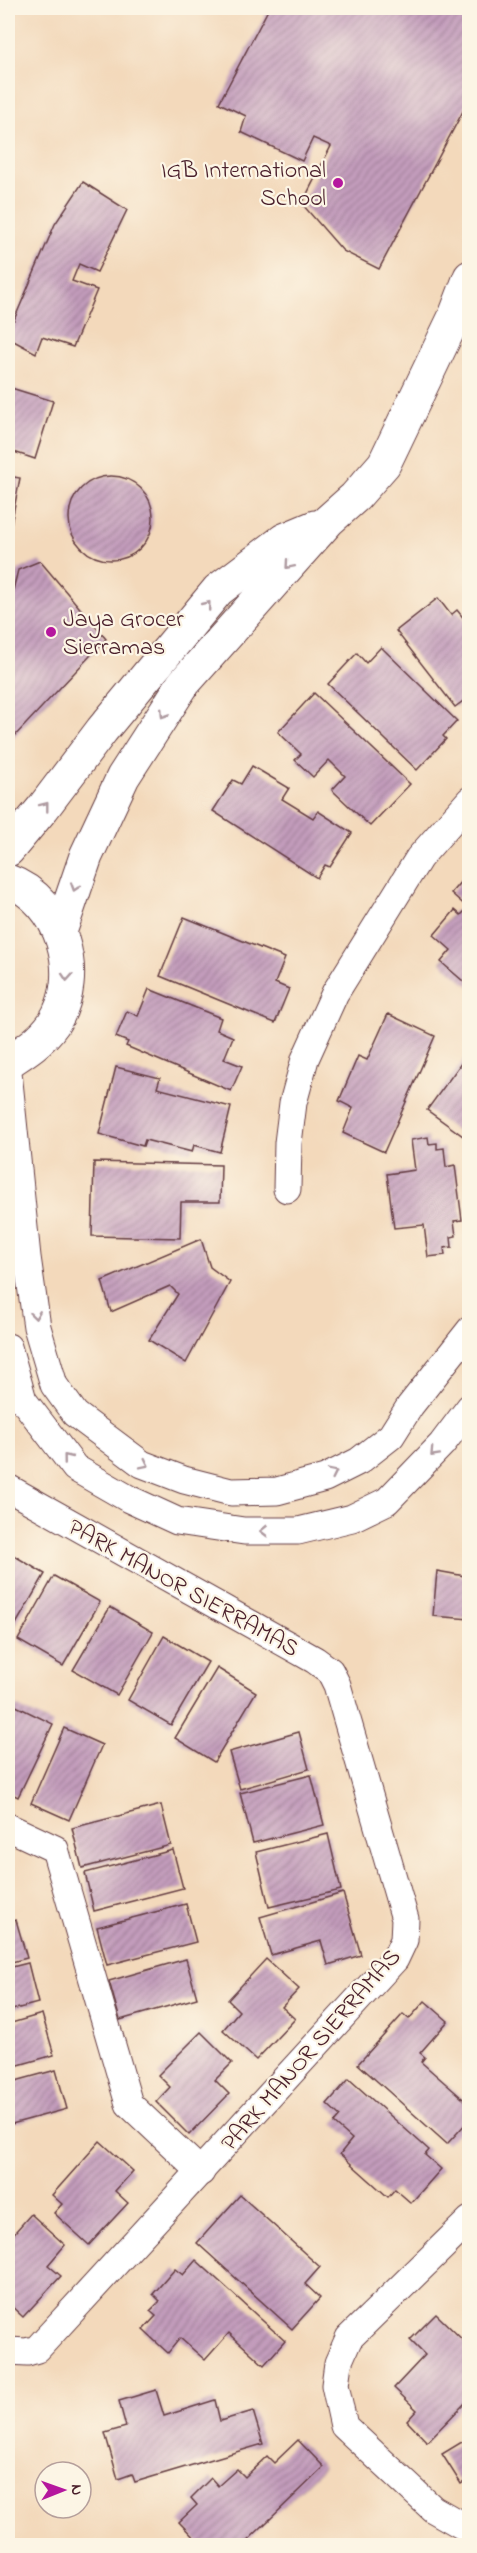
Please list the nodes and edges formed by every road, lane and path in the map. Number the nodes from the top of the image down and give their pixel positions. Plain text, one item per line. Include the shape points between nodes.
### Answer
1 (470, 277) edge
2 (327, 521) junction
3 (470, 800) edge
4 (8, 850) edge
5 (8, 881) edge
6 (60, 932) junction
7 (8, 1062) edge
8 (8, 1072) edge
9 (288, 1189) dead end
10 (470, 1330) edge
11 (8, 1347) edge
12 (470, 1407) edge
13 (8, 1488) edge
14 (8, 1827) edge
15 (201, 2172) junction
16 (470, 2220) edge
17 (8, 2351) edge
18 (470, 2530) edge

1 - 2 street via 384,465
4 -> 2 street via 218,591 284,540
2 -> 6 street via 183,684 153,730 123,777 86,856
3 - 9 street via 419,858 335,993 305,1059 293,1103
5 - 6 street via 43,905
6 -> 7 street via 68,962 65,994 53,1023 33,1046
8 -> 10 street via 37,1327 54,1385 75,1414 142,1464 231,1492 277,1491 325,1478 359,1461 391,1436
12 -> 11 street via 442,1444 387,1501 352,1518 298,1531 244,1531 177,1521 129,1500 75,1468 24,1400
13 - 15 street, PARK MANOR SIERRAMAS via 330,1671 402,1907 404,1940 395,1959
14 - 15 street via 55,1849 129,2104
15 - 17 street, PARK MANOR SIERRAMAS via 36,2349
16 - 18 street via 349,2338 338,2363 335,2385 344,2426 433,2509

